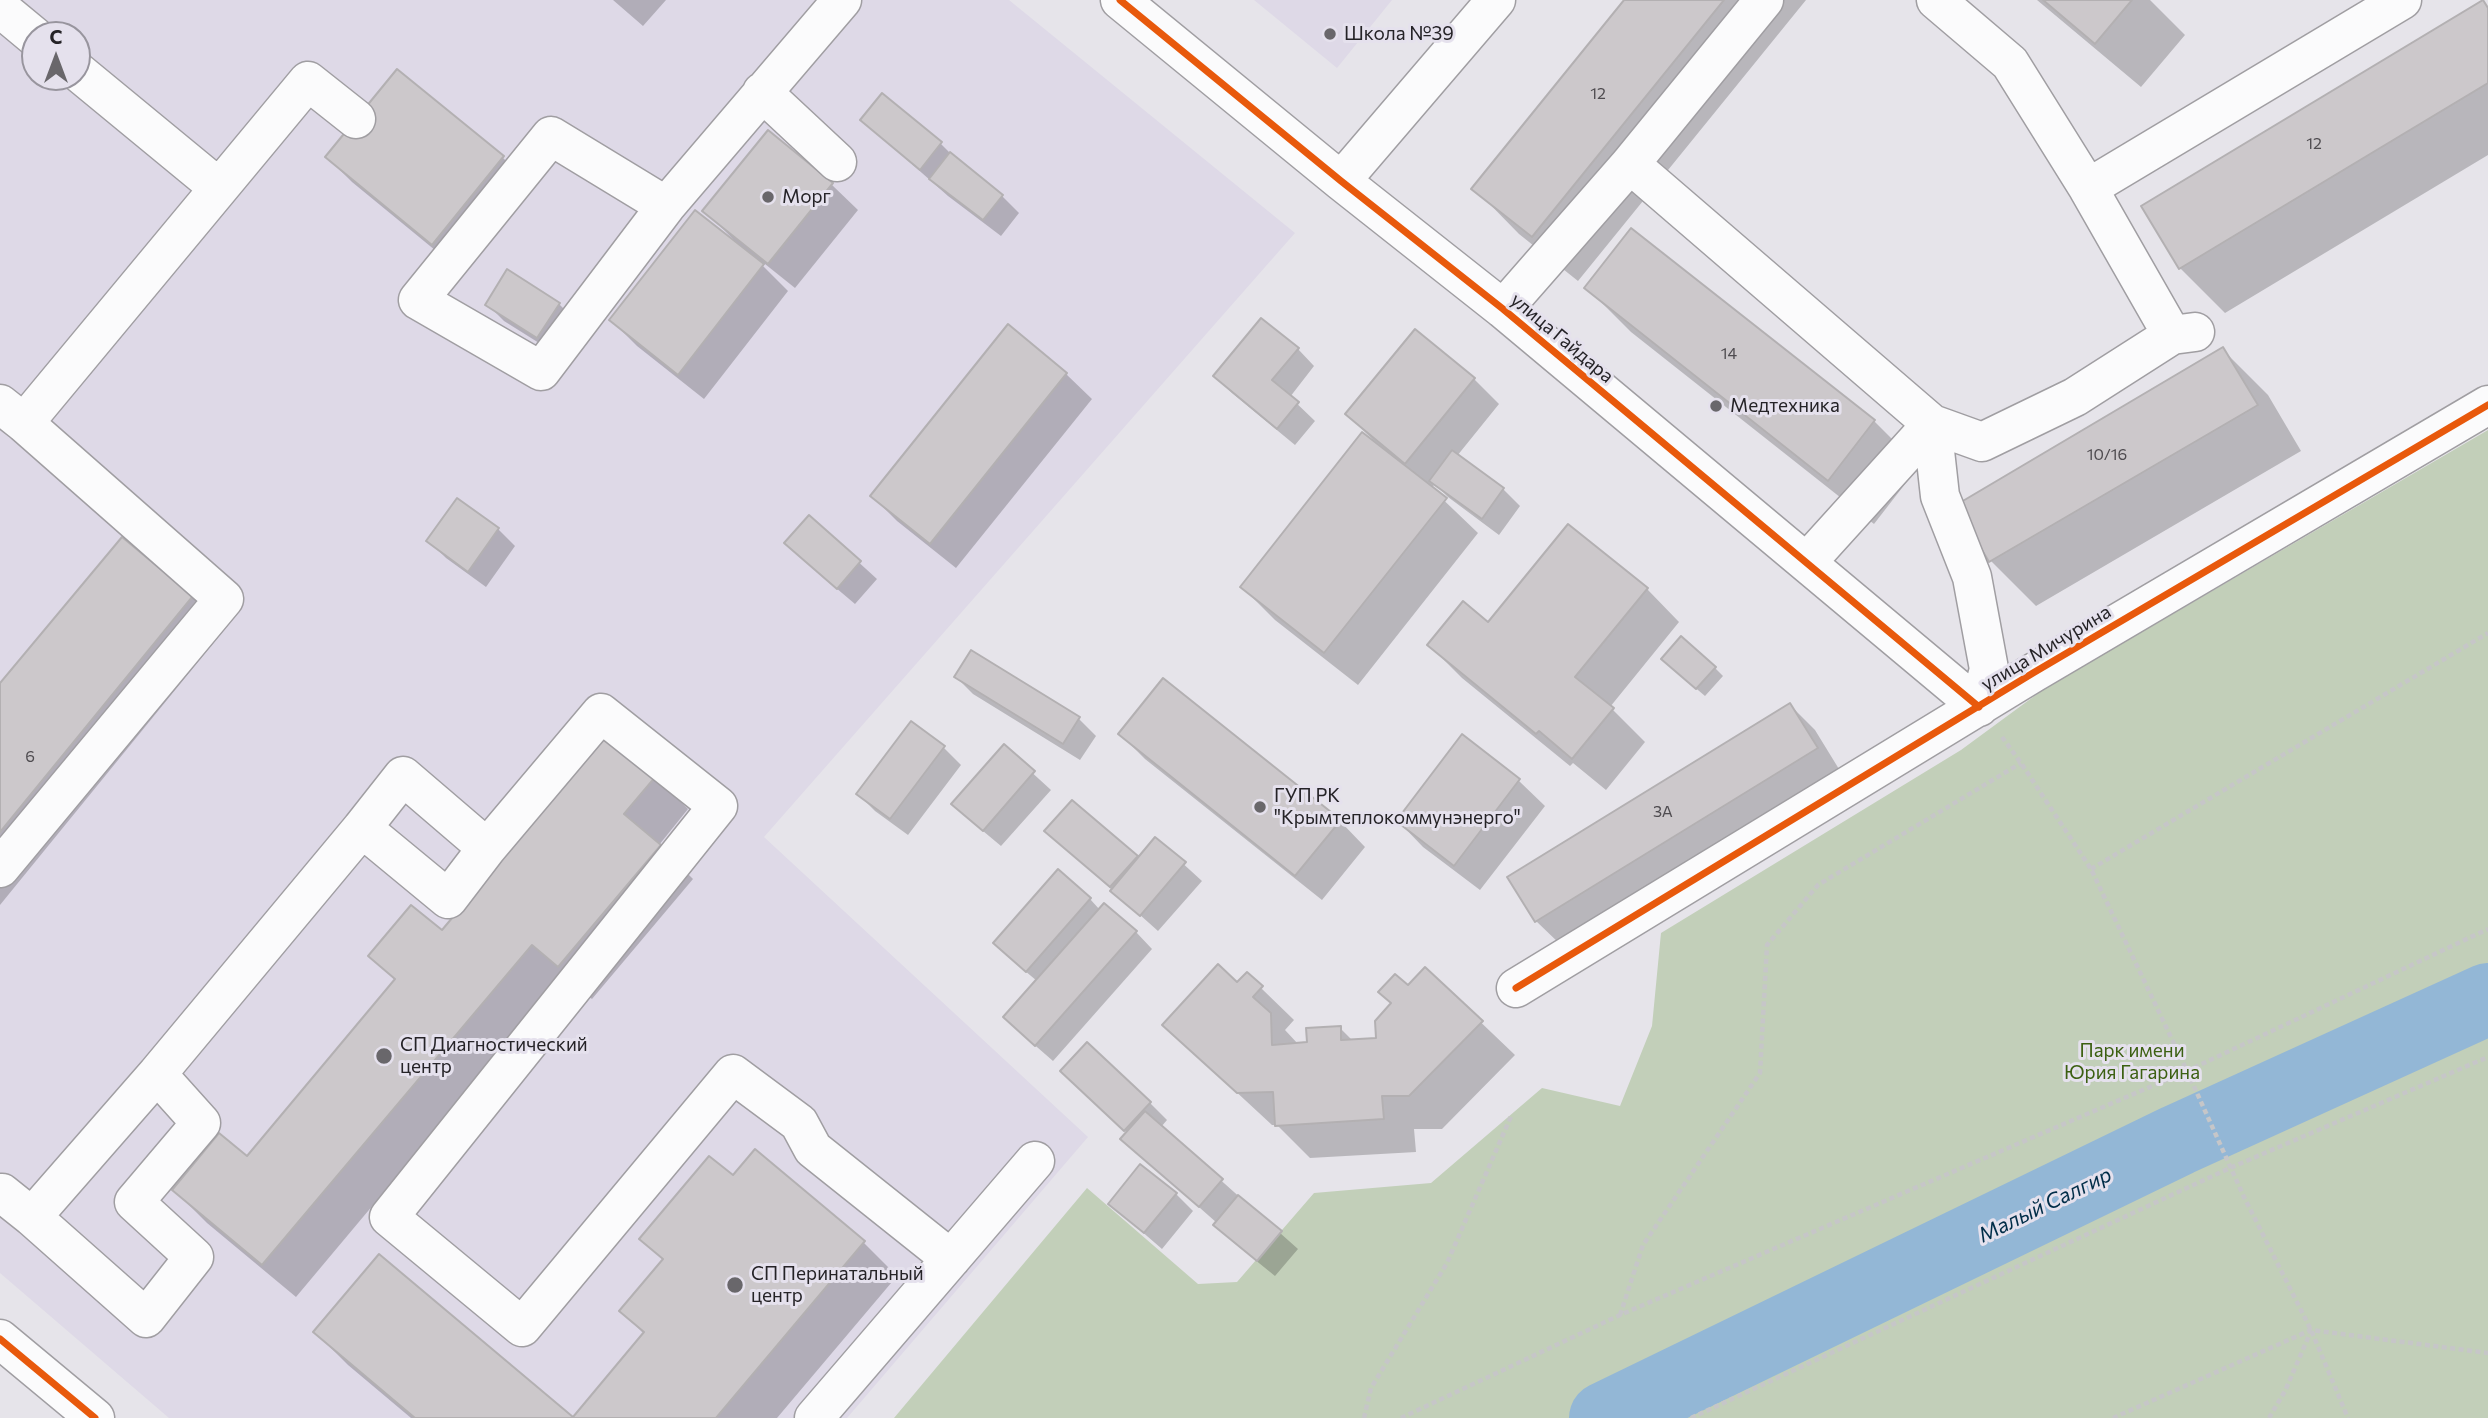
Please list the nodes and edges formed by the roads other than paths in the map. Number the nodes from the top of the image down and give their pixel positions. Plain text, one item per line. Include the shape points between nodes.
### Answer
1 (842, 0) edge
2 (1120, 0) edge
3 (1496, 0) edge
4 (1764, 0) edge
5 (1936, 0) edge
6 (2402, 0) edge
7 (0, 8) edge
8 (21, 25) edge
9 (91, 83) edge
10 (762, 92) junction
11 (356, 119) dead end
12 (837, 162) dead end
13 (1630, 164) junction
14 (1341, 181) junction
15 (219, 188) junction
16 (2088, 188) junction
17 (666, 206) junction
18 (1503, 309) junction
19 (2488, 405) edge
20 (12, 413) edge
21 (1932, 424) junction
22 (1807, 562) junction
23 (1979, 707) junction
24 (362, 828) junction
25 (487, 848) junction
26 (0, 868) edge
27 (1516, 988) dead end
28 (157, 1074) junction
29 (1035, 1161) dead end
30 (0, 1195) edge
31 (32, 1217) junction
32 (951, 1259) junction
33 (0, 1339) edge
34 (95, 1418) edge
35 (814, 1418) edge

1 - 10 street
2 - 14 street, улица Гайдара
3 - 14 street
4 - 13 street
5 - 16 street via 2010,63
6 - 16 street
7 - 8 street
9 - 15 street
10 - 12 street
10 - 17 street
11 - 15 street via 308,81
13 - 18 street
13 - 21 street
14 - 18 street, улица Гайдара
15 - 20 street
16 - 21 street via 2183,333 2075,397 1982,442
17 - 17 street via 541,371 418,300 551,136
18 - 22 street, улица Гайдара
19 - 23 street, улица Мичурина
20 - 26 street via 224,599
21 - 22 street
21 - 23 street via 1940,496 1972,577 1989,669
22 - 23 street, улица Гайдара
23 - 27 street, улица Мичурина
24 - 25 street via 448,899
24 - 25 street via 403,776
24 - 28 street
25 - 32 street via 601,713 718,806 389,1217 522,1327 733,1074 799,1123 813,1149
28 - 31 street
28 - 31 street via 201,1123 134,1202 194,1257 146,1318
29 - 32 street
30 - 31 street
32 - 35 street
33 - 34 street

